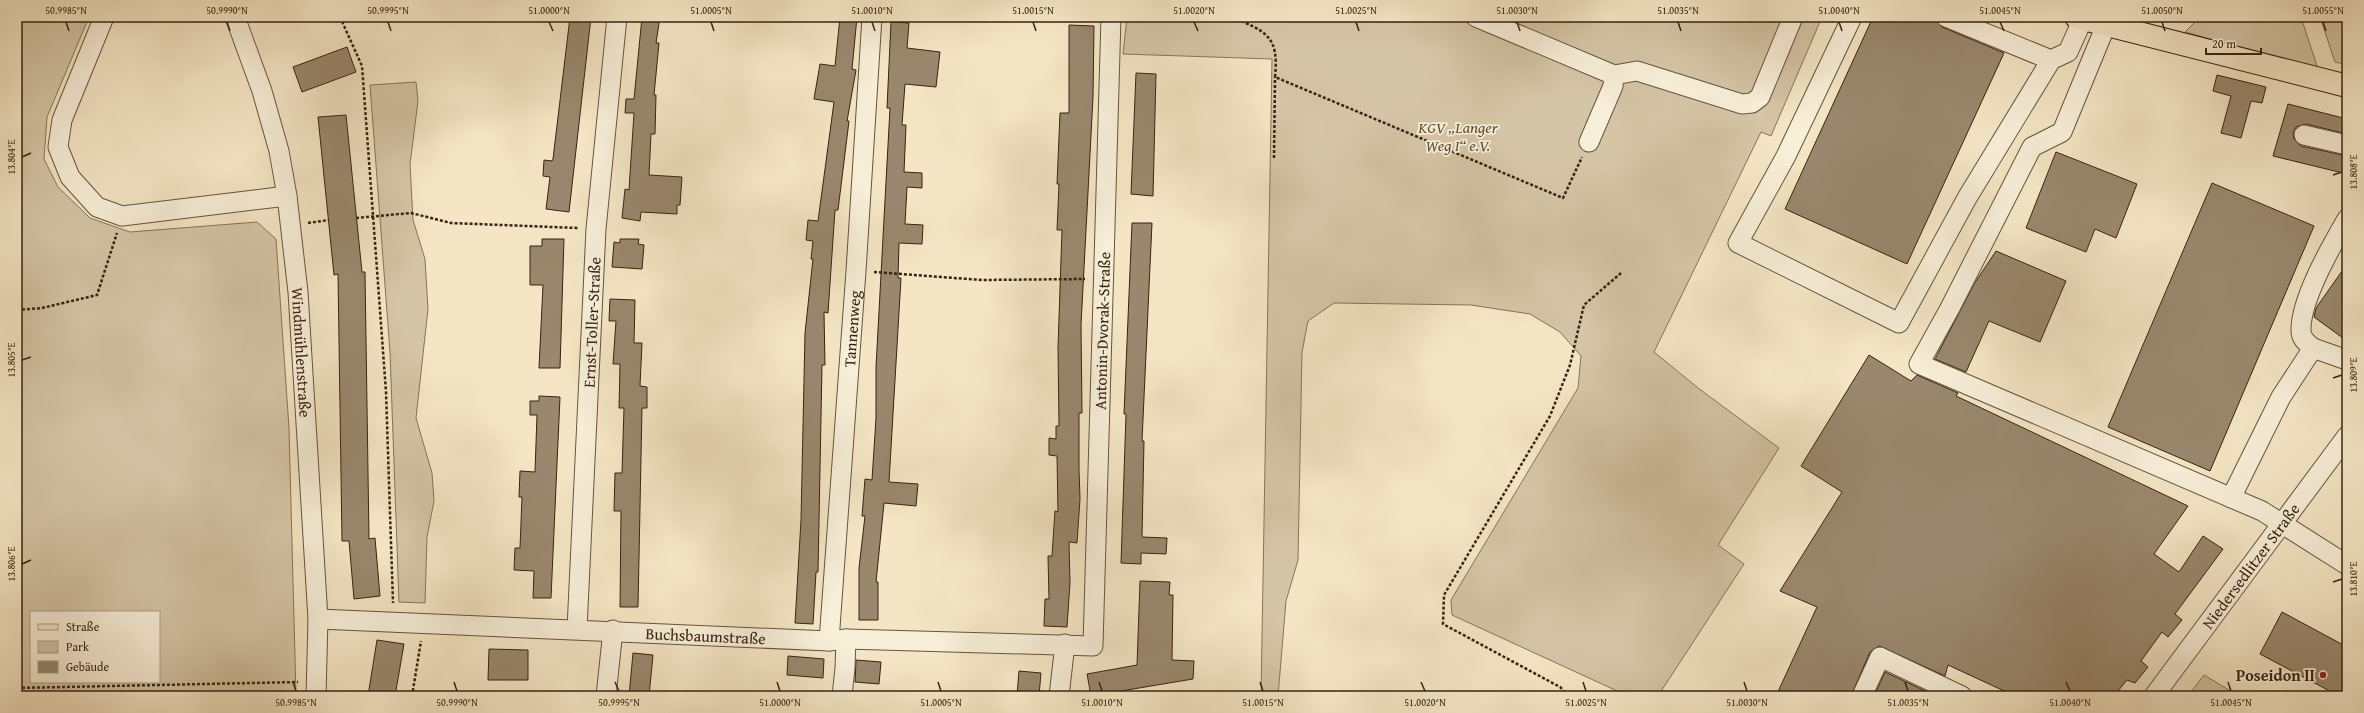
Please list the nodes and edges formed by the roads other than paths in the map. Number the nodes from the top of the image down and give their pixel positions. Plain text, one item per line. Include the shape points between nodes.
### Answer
1 (104, 17) edge
2 (235, 17) edge
3 (617, 17) edge
4 (872, 17) edge
5 (1111, 17) edge
6 (1476, 17) edge
7 (1793, 17) edge
8 (1852, 17) edge
9 (1946, 17) edge
10 (2080, 18) edge
11 (2106, 25) junction
12 (2051, 60) junction
13 (1614, 75) junction
14 (2347, 86) edge
15 (2304, 135) dead end
16 (1589, 142) road end
17 (2347, 145) edge
18 (287, 196) junction
19 (2347, 219) edge
20 (2313, 348) junction
21 (2347, 360) edge
22 (2347, 436) edge
23 (2231, 498) junction
24 (2283, 523) junction
25 (2347, 565) edge
26 (318, 619) junction
27 (576, 629) junction
28 (613, 630) junction
29 (837, 640) junction
30 (1065, 644) junction
31 (1093, 646) joint
32 (316, 688) edge
33 (606, 696) edge
34 (842, 696) edge
35 (1060, 696) edge
36 (1862, 696) edge
37 (1962, 696) edge
38 (2154, 696) edge

1 - 18 street via 62,120 58,147 70,178 97,207 122,216
2 - 18 street, Windmühlenstraße via 262,91 279,151
3 - 27 street, Ernst-Toller-Straße via 596,229
4 - 29 street, Tannenweg
5 - 31 street, Antonin-Dvorak-Straße
6 - 13 street
7 - 13 street via 1760,97 1752,103 1742,104 1637,71
8 - 12 street via 1786,156 1738,243 1899,323 1967,198
9 - 12 street
10 - 11 main road
10 - 12 street via 2068,52
11 - 14 main road
11 - 23 street via 2062,132 2032,147 1919,364
13 - 16 street via 1614,86
15 - 17 street
18 - 26 street, Windmühlenstraße via 298,292
19 - 20 street via 2306,300 2301,331 2304,341
20 - 21 street
20 - 23 street via 2281,397
22 - 24 street, Niedersedlitzer Straße
23 - 24 street
24 - 25 street
24 - 38 street, Niedersedlitzer Straße
26 - 27 street, Buchsbaumstraße
26 - 32 street, Windmühlenstraße
27 - 28 street, Buchsbaumstraße
28 - 29 street, Buchsbaumstraße
28 - 33 street
29 - 30 street, Buchsbaumstraße
29 - 34 street, Tannenweg
30 - 31 street, Buchsbaumstraße
30 - 35 street
36 - 37 street via 1880,657

